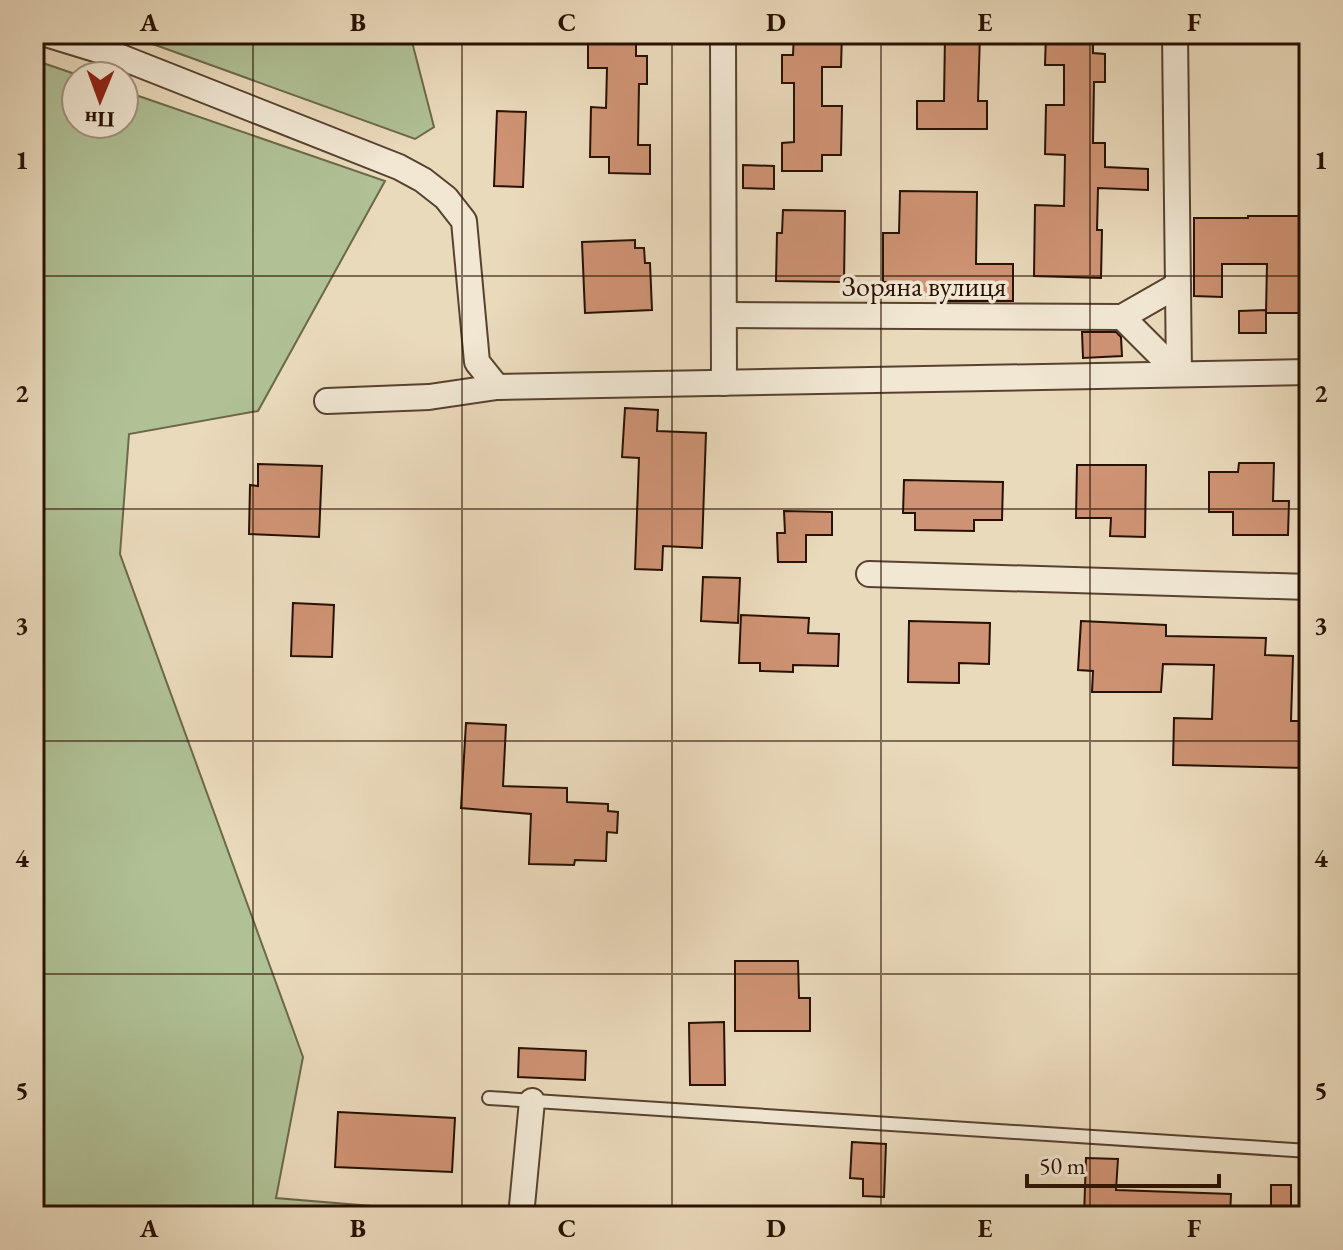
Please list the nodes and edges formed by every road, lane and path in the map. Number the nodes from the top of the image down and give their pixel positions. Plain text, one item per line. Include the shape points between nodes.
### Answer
1 (46, 34) edge
2 (723, 34) edge
3 (1175, 34) edge
4 (1178, 285) junction
5 (725, 315) junction
6 (1122, 317) junction
7 (1309, 372) edge
8 (1179, 374) junction
9 (724, 383) junction
10 (497, 387) junction
11 (327, 401) dead end
12 (869, 574) dead end
13 (1309, 587) edge
14 (489, 1098) dead end
15 (532, 1101) junction
16 (1309, 1151) edge
17 (521, 1216) edge

1 - 10 street via 118,56 399,167 446,198 464,221 477,362
2 - 5 street
3 - 4 street
4 - 6 street
4 - 8 street
5 - 6 street, Зоряна вулиця
5 - 9 street
6 - 8 street
7 - 8 street
8 - 9 street
9 - 10 street
10 - 11 street via 429,397
12 - 13 street
14 - 15 lane
15 - 16 lane
15 - 17 street

